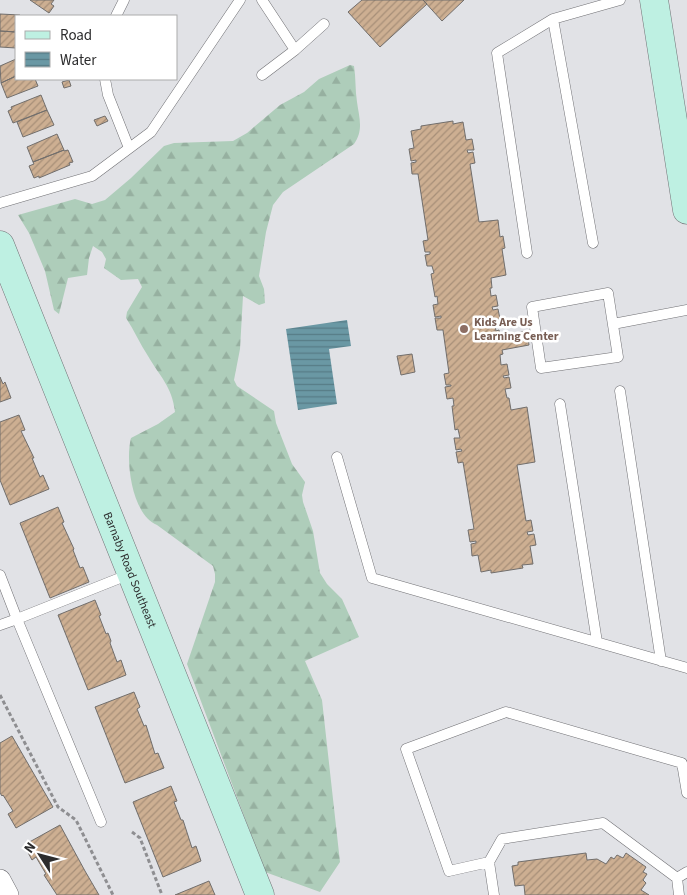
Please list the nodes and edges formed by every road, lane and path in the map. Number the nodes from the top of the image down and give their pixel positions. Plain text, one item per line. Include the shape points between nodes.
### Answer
1 (124, 0) edge
2 (240, 0) edge
3 (262, 0) edge
4 (620, 0) edge
5 (654, 0) edge
6 (116, 15) edge
7 (554, 19) junction
8 (324, 24) dead end
9 (295, 50) junction
10 (262, 75) dead end
11 (105, 80) edge
12 (129, 148) junction
13 (0, 203) edge
14 (687, 210) edge
15 (592, 243) dead end
16 (0, 244) edge
17 (527, 253) dead end
18 (687, 310) edge
19 (613, 324) junction
20 (620, 391) dead end
21 (560, 404) dead end
22 (337, 457) dead end
23 (132, 573) junction
24 (0, 575) edge
25 (17, 619) junction
26 (0, 626) edge
27 (597, 642) junction
28 (661, 661) junction
29 (687, 668) edge
30 (0, 695) edge
31 (687, 793) edge
32 (101, 822) dead end
33 (132, 832) dead end
34 (488, 862) junction
35 (687, 872) edge
36 (677, 878) junction
37 (0, 880) edge
38 (8, 895) edge
39 (113, 895) edge
40 (162, 895) edge
41 (260, 895) edge
42 (494, 895) edge
43 (679, 895) edge

1 - 6 lane
2 - 12 lane via 151,132
3 - 9 lane
4 - 7 lane
5 - 14 street
7 - 15 lane
7 - 17 lane via 497,53
8 - 9 lane
9 - 10 lane
11 - 12 lane
12 - 13 lane via 92,176
16 - 23 street, Barnaby Road Southeast
18 - 19 lane
19 - 19 lane via 618,357 541,368 532,306 608,293
20 - 28 lane
21 - 27 lane
22 - 27 lane via 372,578
23 - 25 lane
23 - 41 street, Barnaby Road Southeast
24 - 25 lane
25 - 26 lane
25 - 32 lane
27 - 28 lane
28 - 29 lane
30 - 39 path via 58,807 76,820
31 - 34 lane via 682,763 506,712 406,749 449,871
33 - 40 path via 140,838
34 - 36 lane via 502,839 603,823
34 - 42 lane
35 - 36 lane
36 - 43 lane
37 - 38 street

